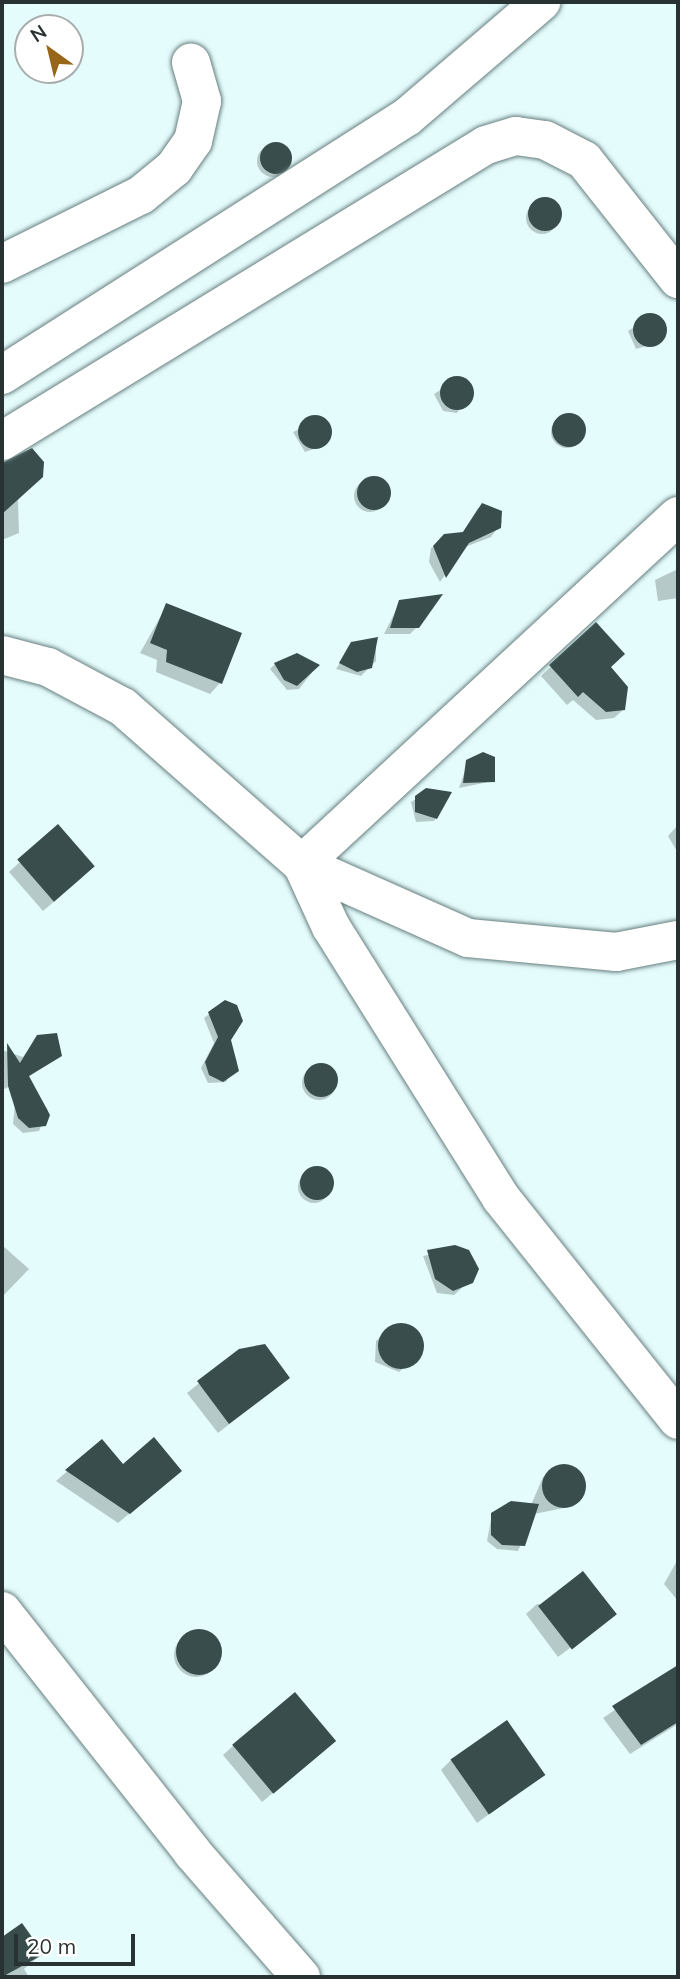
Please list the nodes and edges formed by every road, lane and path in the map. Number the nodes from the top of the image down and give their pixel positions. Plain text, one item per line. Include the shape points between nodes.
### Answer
1 (541, 2) edge
2 (191, 63) dead end
3 (2, 264) edge
4 (678, 279) edge
5 (2, 375) edge
6 (2, 441) edge
7 (678, 516) edge
8 (2, 655) edge
9 (302, 864) junction
10 (678, 940) edge
11 (678, 1420) edge
12 (2, 1611) edge
13 (300, 1977) edge

1 - 5 street via 407,117
2 - 3 street via 202,101 193,141 174,168 141,195
4 - 6 street via 584,160 545,140 516,136 486,145
7 - 9 street
8 - 9 street via 48,667 123,707
9 - 10 street via 468,938 616,952
9 - 11 street via 331,927 501,1198
12 - 13 street via 192,1852

